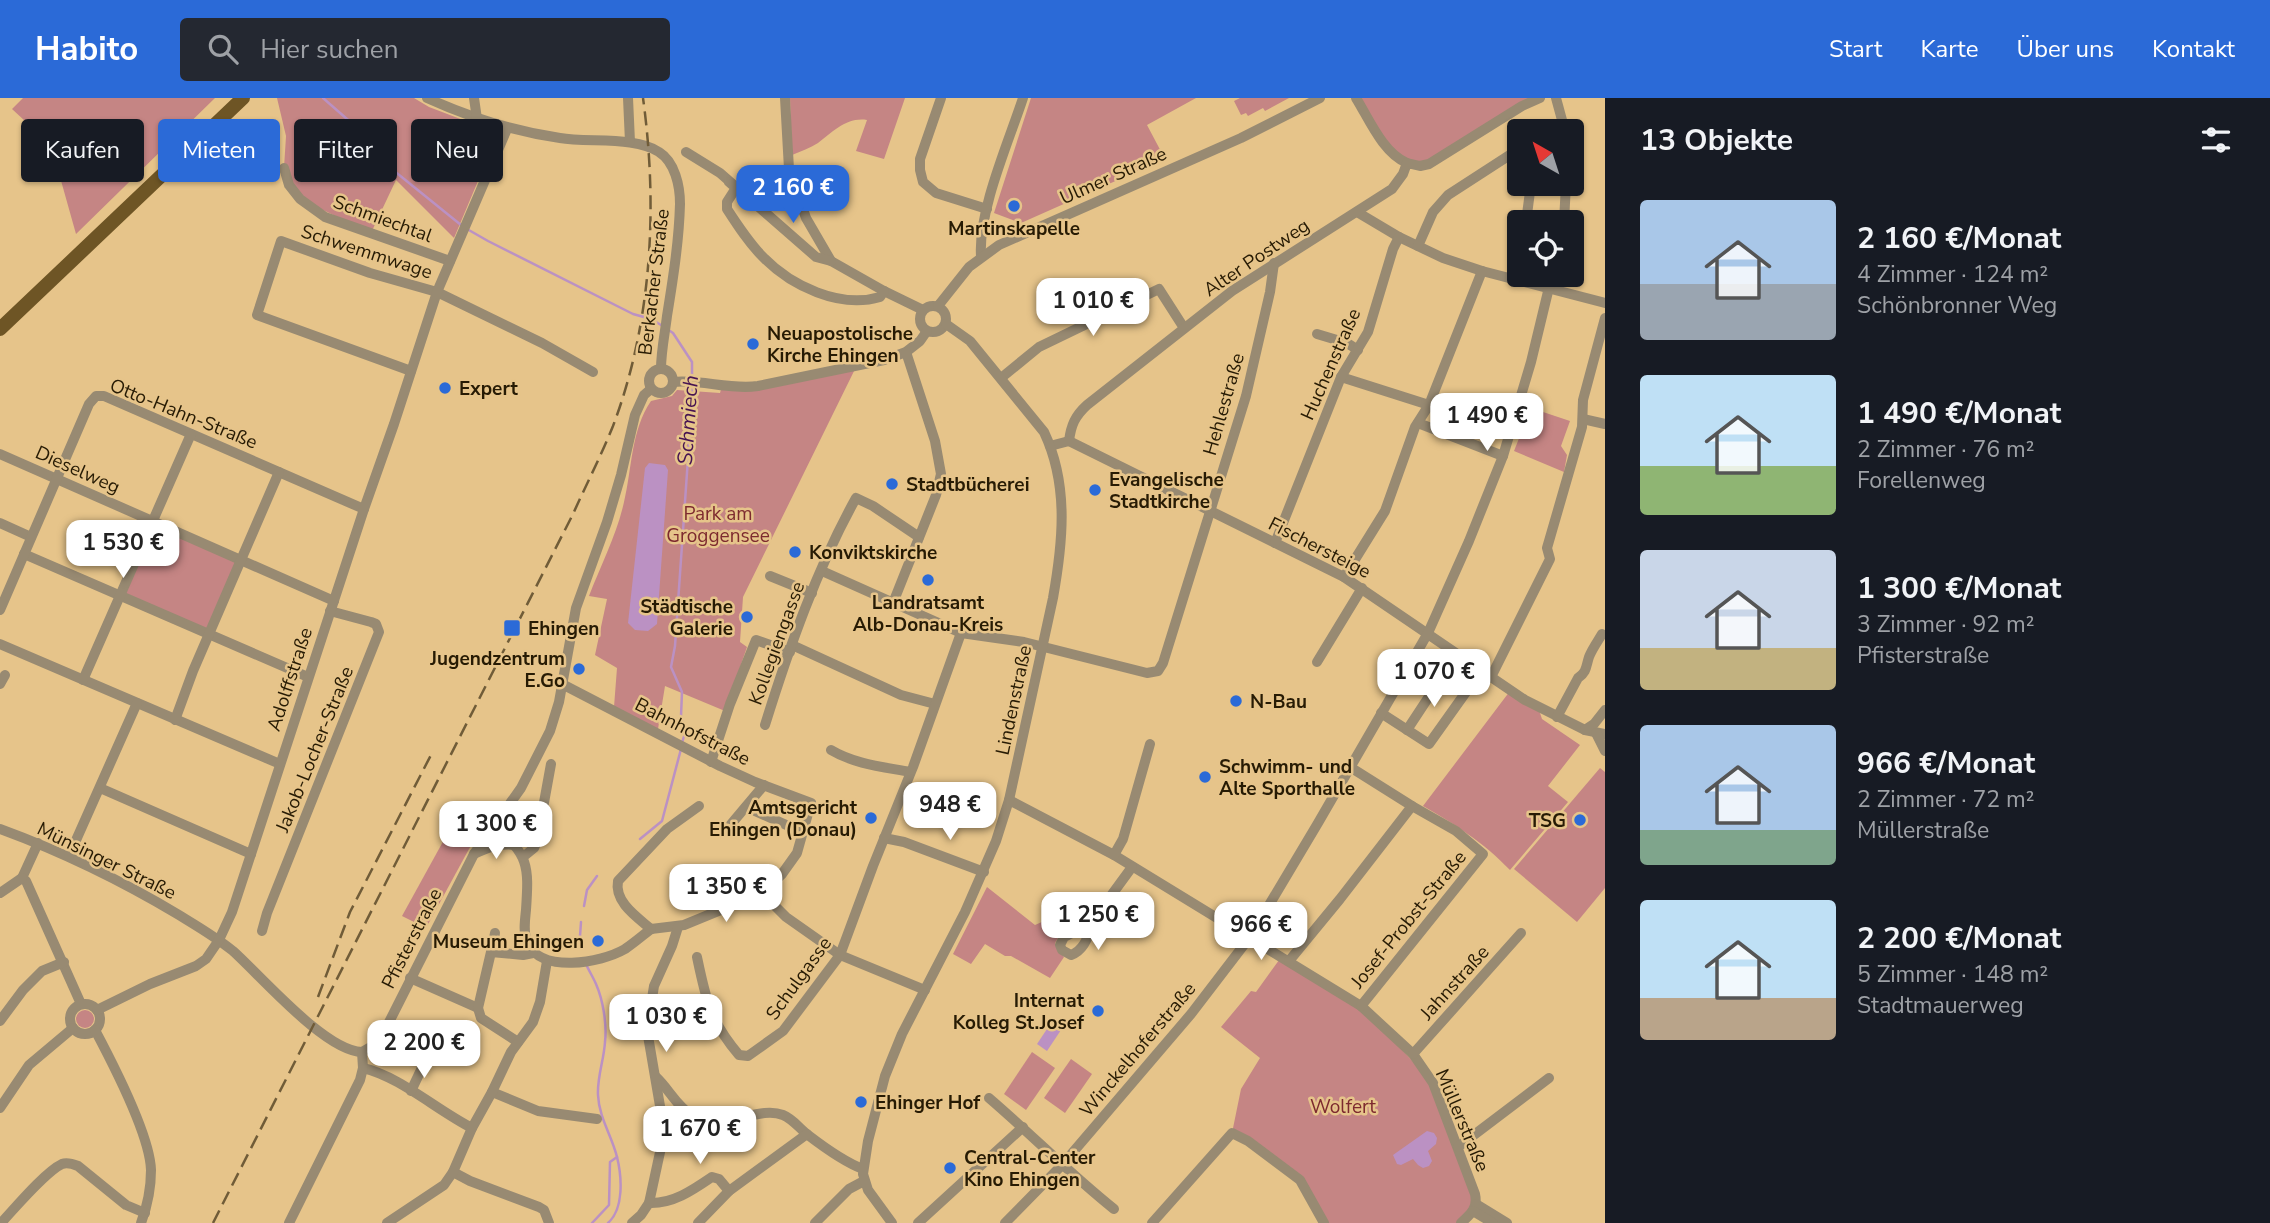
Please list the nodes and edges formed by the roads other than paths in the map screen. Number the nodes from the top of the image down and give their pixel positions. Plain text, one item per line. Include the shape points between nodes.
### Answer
1 (243, 98) edge
2 (427, 98) edge
3 (474, 98) edge
4 (628, 98) edge
5 (785, 98) edge
6 (941, 98) edge
7 (1023, 98) edge
8 (1320, 98) edge
9 (1356, 98) edge
10 (1540, 98) edge
11 (1556, 98) edge
12 (477, 119) joint
13 (1562, 119) edge
14 (503, 128) edge
15 (506, 129) junction
16 (630, 142) junction
17 (685, 152) dead end
18 (1507, 157) edge
19 (1407, 163) junction
20 (285, 168) dead end
21 (729, 182) junction
22 (987, 209) junction
23 (1357, 212) junction
24 (1399, 237) junction
25 (1419, 246) junction
26 (981, 256) junction
27 (450, 261) junction
28 (831, 261) junction
29 (1274, 263) junction
30 (1482, 271) junction
31 (1507, 277) edge
32 (1549, 287) joint
33 (884, 291) junction
34 (437, 292) junction
35 (1605, 303) edge
36 (938, 306) junction
37 (923, 310) junction
38 (1605, 318) edge
39 (946, 324) junction
40 (1184, 328) junction
41 (0, 329) edge
42 (927, 331) junction
43 (1317, 334) dead end
44 (1358, 350) junction
45 (906, 352) junction
46 (661, 369) junction
47 (411, 371) junction
48 (593, 372) dead end
49 (1341, 377) junction
50 (1001, 378) junction
51 (678, 381) junction
52 (651, 389) junction
53 (1429, 405) junction
54 (1583, 419) junction
55 (1418, 423) junction
56 (1605, 424) edge
57 (191, 434) junction
58 (1069, 441) junction
59 (1050, 446) junction
60 (0, 454) edge
61 (1503, 456) junction
62 (279, 472) junction
63 (56, 478) junction
64 (363, 509) junction
65 (1209, 511) junction
66 (153, 521) junction
67 (0, 523) edge
68 (31, 537) junction
69 (919, 537) junction
70 (1275, 543) junction
71 (24, 554) junction
72 (242, 560) junction
73 (822, 570) junction
74 (769, 576) dead end
75 (1344, 577) junction
76 (1362, 588) junction
77 (812, 593) junction
78 (120, 596) junction
79 (893, 603) junction
80 (332, 606) junction
81 (0, 610) edge
82 (961, 633) junction
83 (1427, 633) junction
84 (1602, 634) dead end
85 (209, 635) junction
86 (0, 644) edge
87 (1042, 647) junction
88 (791, 648) junction
89 (1457, 654) junction
90 (1317, 662) dead end
91 (1481, 671) junction
92 (308, 677) junction
93 (1491, 677) junction
94 (83, 680) junction
95 (562, 684) junction
96 (137, 703) junction
97 (935, 704) junction
98 (1605, 710) edge
99 (1381, 713) junction
100 (1557, 717) junction
101 (175, 720) junction
102 (765, 725) dead end
103 (1407, 730) junction
104 (1595, 732) edge
105 (1150, 744) dead end
106 (831, 750) dead end
107 (1605, 751) edge
108 (712, 762) junction
109 (280, 764) junction
110 (551, 764) dead end
111 (1350, 767) junction
112 (910, 772) junction
113 (764, 785) junction
114 (100, 788) junction
115 (1009, 800) junction
116 (699, 806) dead end
117 (1412, 806) junction
118 (746, 807) junction
119 (494, 825) junction
120 (0, 829) edge
121 (727, 829) dead end
122 (802, 832) junction
123 (884, 838) junction
124 (38, 843) junction
125 (516, 845) junction
126 (251, 854) junction
127 (474, 854) junction
128 (1114, 855) junction
129 (69, 856) junction
130 (523, 857) junction
131 (1132, 867) junction
132 (984, 872) junction
133 (22, 878) junction
134 (0, 893) edge
135 (762, 893) junction
136 (1091, 923) dead end
137 (678, 927) junction
138 (651, 929) junction
139 (262, 931) dead end
140 (495, 933) dead end
141 (1521, 933) dead end
142 (1251, 937) junction
143 (219, 940) junction
144 (491, 952) junction
145 (533, 953) junction
146 (840, 955) junction
147 (697, 957) dead end
148 (547, 961) junction
149 (1289, 961) junction
150 (64, 962) junction
151 (410, 978) junction
152 (925, 990) junction
153 (81, 1004) junction
154 (1361, 1006) junction
155 (478, 1008) junction
156 (97, 1010) junction
157 (0, 1021) edge
158 (72, 1028) junction
159 (95, 1030) junction
160 (439, 1032) dead end
161 (518, 1042) junction
162 (362, 1052) junction
163 (1413, 1054) junction
164 (363, 1068) junction
165 (656, 1077) junction
166 (1549, 1078) dead end
167 (411, 1091) junction
168 (492, 1092) junction
169 (989, 1098) dead end
170 (0, 1108) edge
171 (597, 1119) dead end
172 (731, 1121) junction
173 (1023, 1127) junction
174 (472, 1128) junction
175 (807, 1134) junction
176 (662, 1143) junction
177 (1458, 1147) junction
178 (1062, 1165) junction
179 (453, 1172) junction
180 (864, 1175) junction
181 (729, 1191) junction
182 (649, 1203) junction
183 (1475, 1208) junction
184 (1114, 1209) dead end
185 (405, 1212) junction
186 (143, 1218) edge
187 (1, 1223) edge
188 (289, 1223) edge
189 (387, 1223) edge
190 (411, 1223) edge
191 (549, 1223) edge
192 (632, 1223) edge
193 (698, 1223) edge
194 (815, 1223) edge
195 (892, 1223) edge
196 (918, 1223) edge
197 (1005, 1223) edge
198 (1152, 1223) edge
199 (1324, 1223) edge
200 (1461, 1223) edge
201 (1493, 1223) edge
202 (1507, 1223) edge

1 - 41 main road
2 - 12 street, Berkacher Straße
3 - 12 street
4 - 16 street
5 - 28 street via 789,169 806,218
6 - 22 street via 920,159 923,183 936,193
7 - 22 street
8 - 26 street, Ulmer Straße
9 - 19 street via 1383,141
10 - 19 street via 1429,164
11 - 13 street
14 - 15 street, Berkacher Straße
15 - 16 street, Berkacher Straße via 563,139
15 - 27 street, Adolffstraße
16 - 46 street, Berkacher Straße via 659,151 674,167 680,201
17 - 21 street
18 - 25 street via 1448,195 1433,212
19 - 23 street, Alter Postweg via 1392,189
20 - 27 street, Schmiechtal via 300,199 325,217
21 - 28 street via 816,257
21 - 33 street via 736,188 727,209 777,270 836,298 871,299
22 - 26 street
23 - 24 street
23 - 29 street, Alter Postweg
24 - 25 street
24 - 44 street, Huchenstraße
25 - 30 street
26 - 36 street, Ulmer Straße
27 - 34 street, Adolffstraße
28 - 33 street
29 - 40 street, Alter Postweg
29 - 65 street, Hehlestraße via 1246,396
30 - 31 street
30 - 53 street
32 - 35 street
32 - 61 street, Winckelhoferstraße
33 - 37 street
34 - 47 street, Adolffstraße
34 - 47 street, Schwemmwage via 281,241 257,315
34 - 48 street
36 - 37 street
36 - 39 street via 946,313
37 - 42 street via 920,319
38 - 54 street via 1583,400
39 - 42 street via 938,331
39 - 50 street, Lindenstraße via 970,341
40 - 50 street via 1159,289 1039,347
40 - 58 street, Alter Postweg via 1076,416
42 - 45 street
43 - 44 street
44 - 49 street, Huchenstraße
45 - 51 street via 758,386
45 - 69 street via 941,474
46 - 51 street
46 - 52 street via 649,378
47 - 64 street, Adolffstraße
49 - 53 street
49 - 70 street, Huchenstraße
50 - 59 street, Lindenstraße
51 - 52 street via 665,393
52 - 95 street, Pfisterstraße via 635,415 614,499 576,608
53 - 55 street
54 - 56 street
54 - 93 street via 1547,548 1550,559
55 - 61 street
55 - 75 street via 1385,511
57 - 62 street, Otto-Hahn-Straße
57 - 63 street, Otto-Hahn-Straße via 96,396
57 - 66 street
58 - 59 street
58 - 65 street, Fischersteige
59 - 87 street, Lindenstraße via 1061,494 1062,532
60 - 63 street, Dieselweg
61 - 83 street, Winckelhoferstraße
62 - 64 street, Otto-Hahn-Straße
62 - 72 street
63 - 66 street, Dieselweg
63 - 68 street, Otto-Hahn-Straße
64 - 80 street, Adolffstraße
65 - 70 street, Fischersteige
65 - 87 street, Hehlestraße via 1158,671 1147,673
66 - 72 street, Dieselweg
66 - 78 street
67 - 68 street
68 - 71 street, Otto-Hahn-Straße
69 - 73 street, Kollegiengasse via 856,498
69 - 79 street
70 - 75 street, Fischersteige
71 - 78 street
71 - 81 street, Otto-Hahn-Straße
72 - 80 street, Dieselweg
72 - 85 street
73 - 77 street, Kollegiengasse
73 - 79 street
74 - 77 street
75 - 76 street, Fischersteige
76 - 83 street, Fischersteige
76 - 90 street
77 - 88 street, Kollegiengasse
78 - 85 street
78 - 94 street
79 - 82 street
80 - 92 street, Adolffstraße
80 - 139 street, Jakob-Locher-Straße via 376,624 379,632
82 - 87 street
82 - 97 street, Schulgasse
83 - 89 street, Fischersteige
83 - 99 street, Winckelhoferstraße
84 - 100 street
85 - 92 street
85 - 101 street
86 - 94 street
87 - 115 street, Lindenstraße
88 - 97 street via 901,695
88 - 102 street, Kollegiengasse
88 - 108 street via 756,640
89 - 91 street, Fischersteige
89 - 103 street
91 - 93 street, Fischersteige
91 - 103 street via 1429,744
92 - 109 street, Adolffstraße
93 - 100 street, Fischersteige
94 - 96 street
95 - 108 street, Bahnhofstraße
95 - 119 street, Pfisterstraße via 550,731 531,772
96 - 101 street
96 - 114 street
97 - 112 street, Schulgasse
98 - 104 street via 1594,724
99 - 103 street
99 - 111 street, Winckelhoferstraße
100 - 104 street, Fischersteige
101 - 109 street
104 - 107 street
105 - 128 street via 1124,839
106 - 112 street via 860,762
108 - 113 street, Bahnhofstraße
109 - 126 street, Adolffstraße
110 - 130 street via 537,841
111 - 117 street
111 - 142 street, Winckelhoferstraße
112 - 123 street, Schulgasse
113 - 118 street
113 - 122 street, Bahnhofstraße via 811,803
114 - 126 street
114 - 129 street
115 - 128 street, Müllerstraße
115 - 132 street, Lindenstraße
116 - 138 street via 667,829 618,881 624,905
117 - 149 street
117 - 154 street, Josef-Probst-Straße via 1456,831 1483,854
118 - 121 street
118 - 122 street
119 - 125 street
119 - 127 street, Pfisterstraße
120 - 124 street, Münsinger Straße
122 - 135 street via 792,862
123 - 132 street
123 - 146 street, Schulgasse
124 - 129 street, Münsinger Straße
124 - 133 street
125 - 127 street via 494,845
125 - 130 street
126 - 143 street, Adolffstraße
127 - 151 street, Pfisterstraße
128 - 131 street, Müllerstraße
129 - 143 street, Münsinger Straße via 139,890
130 - 145 street via 526,937
131 - 136 street
131 - 142 street, Müllerstraße
132 - 152 street, Lindenstraße
133 - 134 street
133 - 150 street
135 - 137 street
135 - 146 street via 786,917
137 - 138 street
137 - 165 street via 649,1011 648,1044
138 - 148 street via 624,949 593,959
140 - 144 street
141 - 163 street, Jahnstraße
142 - 149 street, Müllerstraße
142 - 178 street, Winckelhoferstraße
143 - 156 street, Adolffstraße via 206,960 195,967
143 - 162 street, Münsinger Straße via 326,1037
144 - 145 street
144 - 155 street
145 - 148 street
146 - 147 street, Schulgasse via 783,1031 748,1056 740,1055 724,1038 706,1003
146 - 152 street
148 - 161 street via 533,1022
149 - 154 street, Müllerstraße
150 - 153 street
150 - 157 street via 43,971
151 - 155 street
151 - 162 street, Pfisterstraße via 381,1038
152 - 180 street, Lindenstraße via 885,1076
153 - 156 street
153 - 158 street via 70,1014
154 - 163 street, Müllerstraße
155 - 161 street via 481,1018
156 - 159 street via 100,1023
158 - 159 street via 86,1034
158 - 170 street via 29,1065
159 - 186 street via 144,1139 151,1168
160 - 167 street
161 - 168 street
162 - 164 street
163 - 177 street, Müllerstraße via 1433,1083
164 - 167 street
164 - 188 street
165 - 172 street via 694,1116
165 - 176 street
166 - 177 street
167 - 174 street
168 - 171 street via 538,1111
168 - 174 street
169 - 173 street
172 - 175 street via 776,1114
172 - 176 street via 689,1139
173 - 178 street
173 - 196 street
174 - 179 street
175 - 180 street
175 - 181 street
176 - 182 street
177 - 183 street, Müllerstraße via 1475,1194
178 - 184 street
178 - 197 street, Winckelhoferstraße
179 - 185 street via 444,1185
179 - 191 street via 539,1207
180 - 194 street
180 - 195 street
181 - 182 street via 712,1177 662,1203
181 - 193 street
182 - 192 street
183 - 200 street
183 - 201 street
183 - 202 street
185 - 189 street
185 - 190 street
186 - 187 street via 70,1163 48,1175
198 - 199 street via 1232,1133 1300,1180

